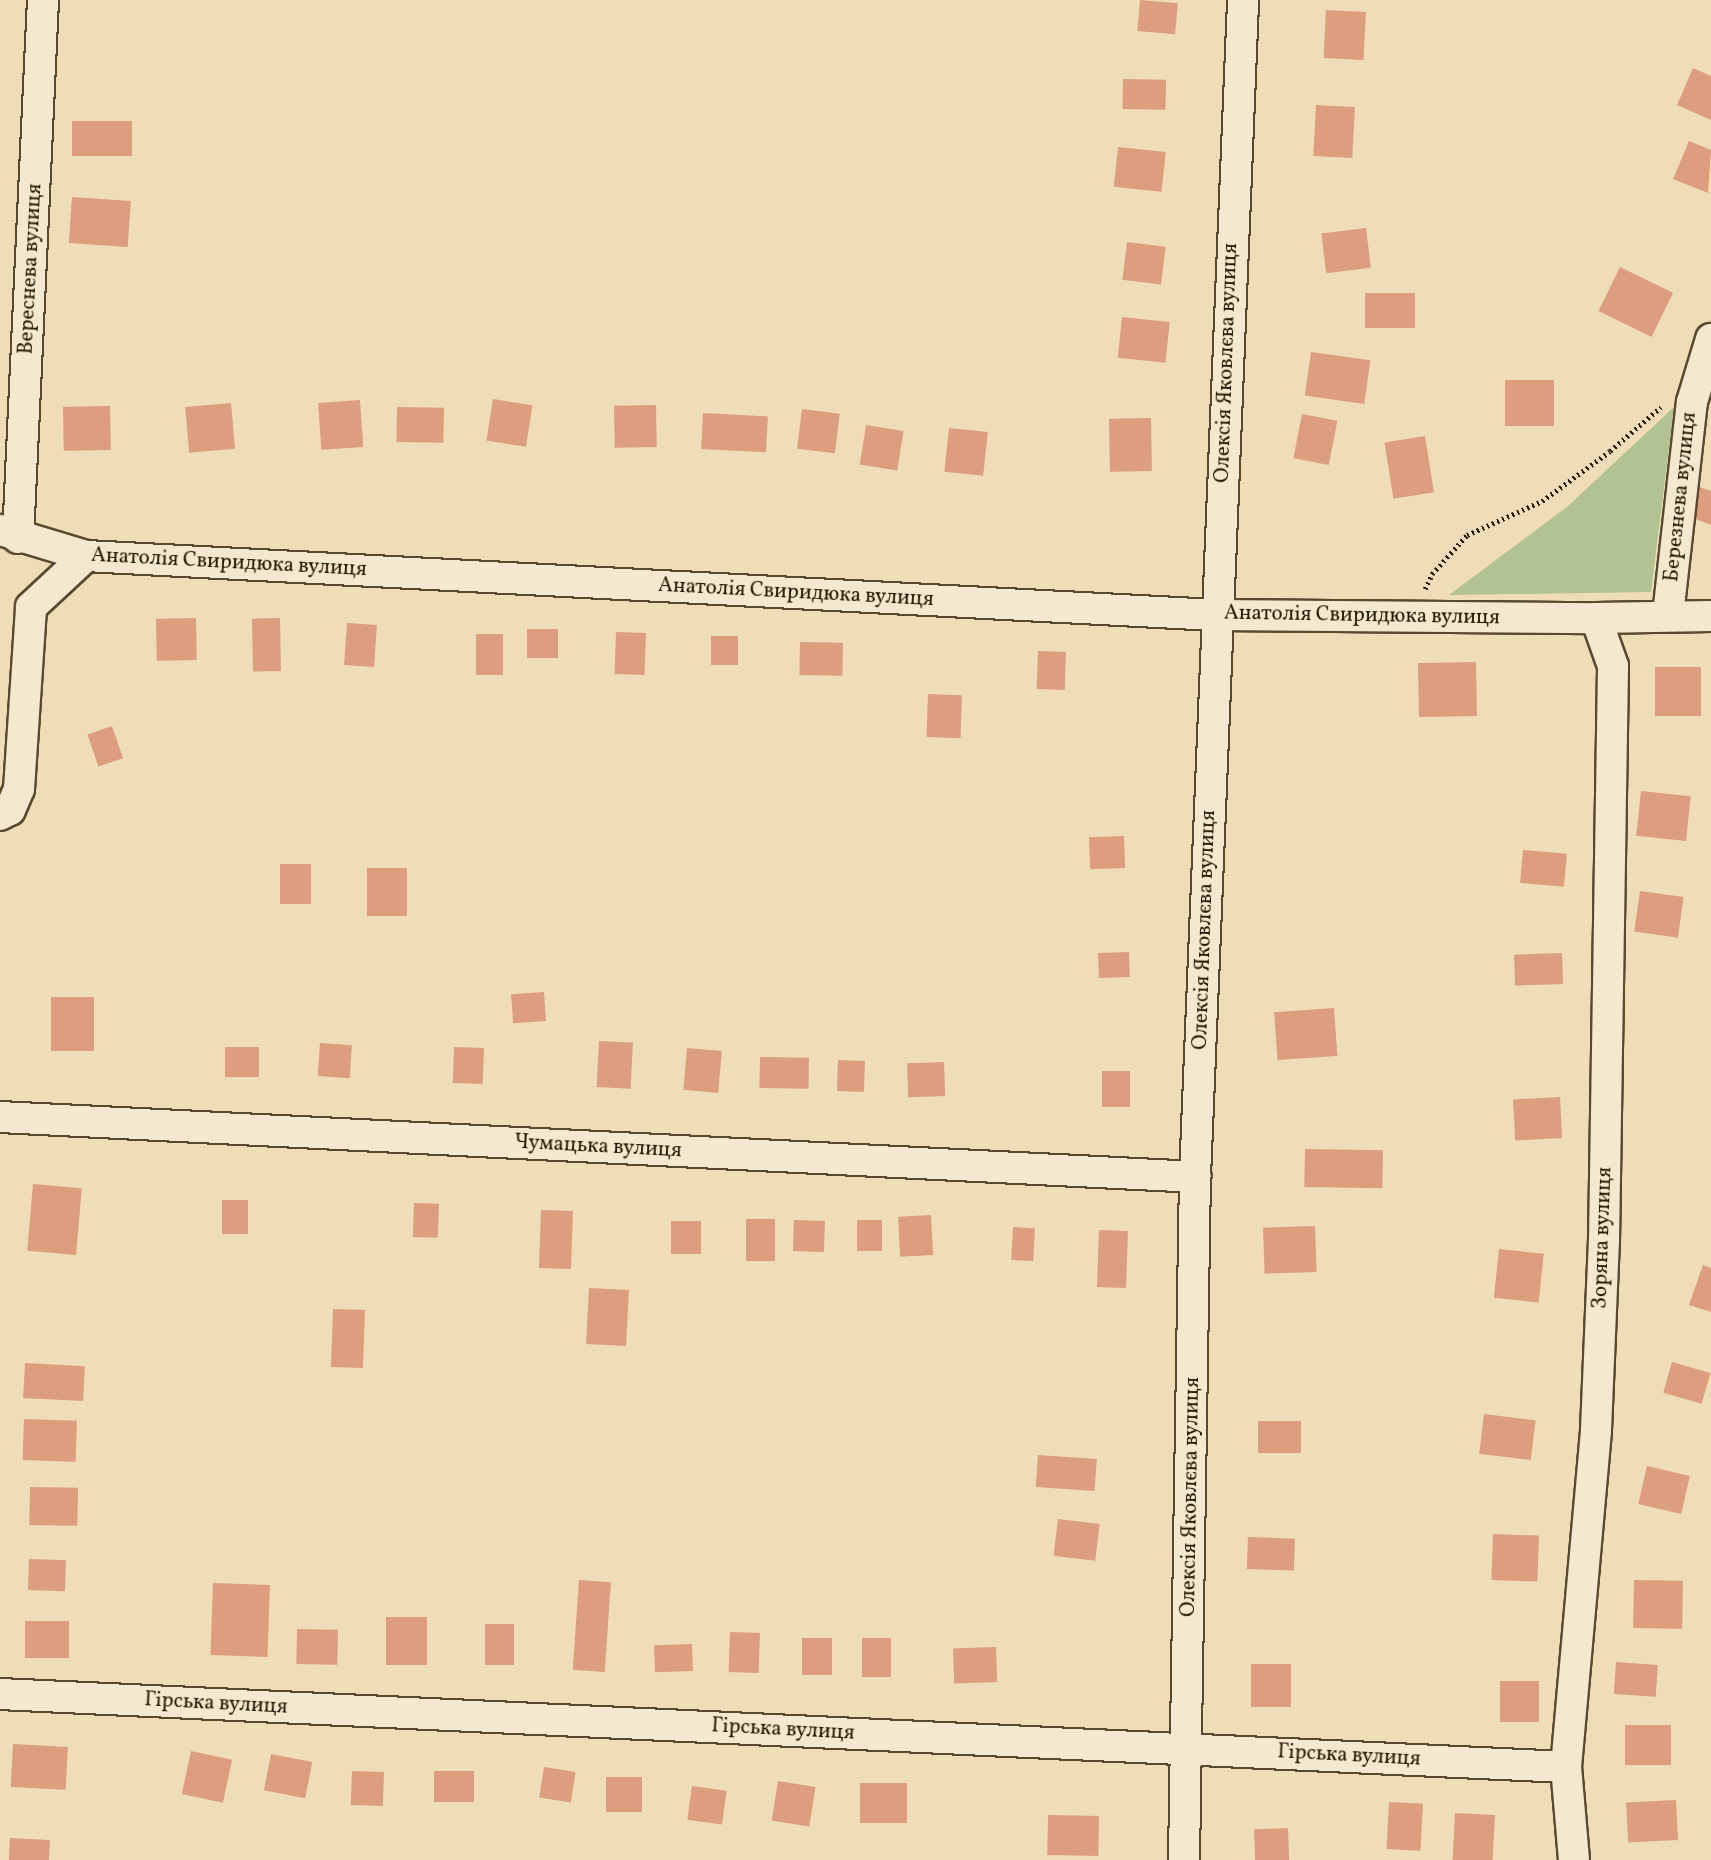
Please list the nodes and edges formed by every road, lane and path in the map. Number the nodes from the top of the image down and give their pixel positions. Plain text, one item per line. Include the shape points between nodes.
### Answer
1 (43, 0) edge
2 (1243, 0) edge
3 (1711, 339) edge
4 (1701, 372) junction
5 (9, 534) edge
6 (86, 556) junction
7 (1217, 614) junction
8 (1668, 615) junction
9 (1711, 616) edge
10 (1411, 617) junction
11 (1596, 618) junction
12 (0, 815) edge
13 (0, 1117) edge
14 (1195, 1177) junction
15 (0, 1694) edge
16 (1188, 1748) junction
17 (1566, 1767) junction
18 (1184, 1860) edge
19 (1574, 1860) edge

1 - 5 street, Вереснева вулиця
2 - 7 street, Олексія Яковлєва вулиця
3 - 4 street, Березнева вулиця
4 - 8 street, Березнева вулиця via 1692,402
4 - 10 path via 1610,451 1542,500 1467,535 1432,574
5 - 6 street, Анатолія Свиридюка вулиця
6 - 7 street, Анатолія Свиридюка вулиця
6 - 12 street via 31,607 19,789 9,810
7 - 10 street, Анатолія Свиридюка вулиця
7 - 14 street, Олексія Яковлєва вулиця
8 - 9 street, Анатолія Свиридюка вулиця
8 - 11 street, Анатолія Свиридюка вулиця
10 - 11 street, Анатолія Свиридюка вулиця
11 - 17 street, Зоряна вулиця via 1613,666 1604,1241 1596,1430
13 - 14 street, Чумацька вулиця
14 - 16 street, Олексія Яковлєва вулиця
15 - 16 street, Гірська вулиця
16 - 17 street, Гірська вулиця
16 - 18 street, Олексія Яковлєва вулиця
17 - 19 street, Зоряна вулиця

